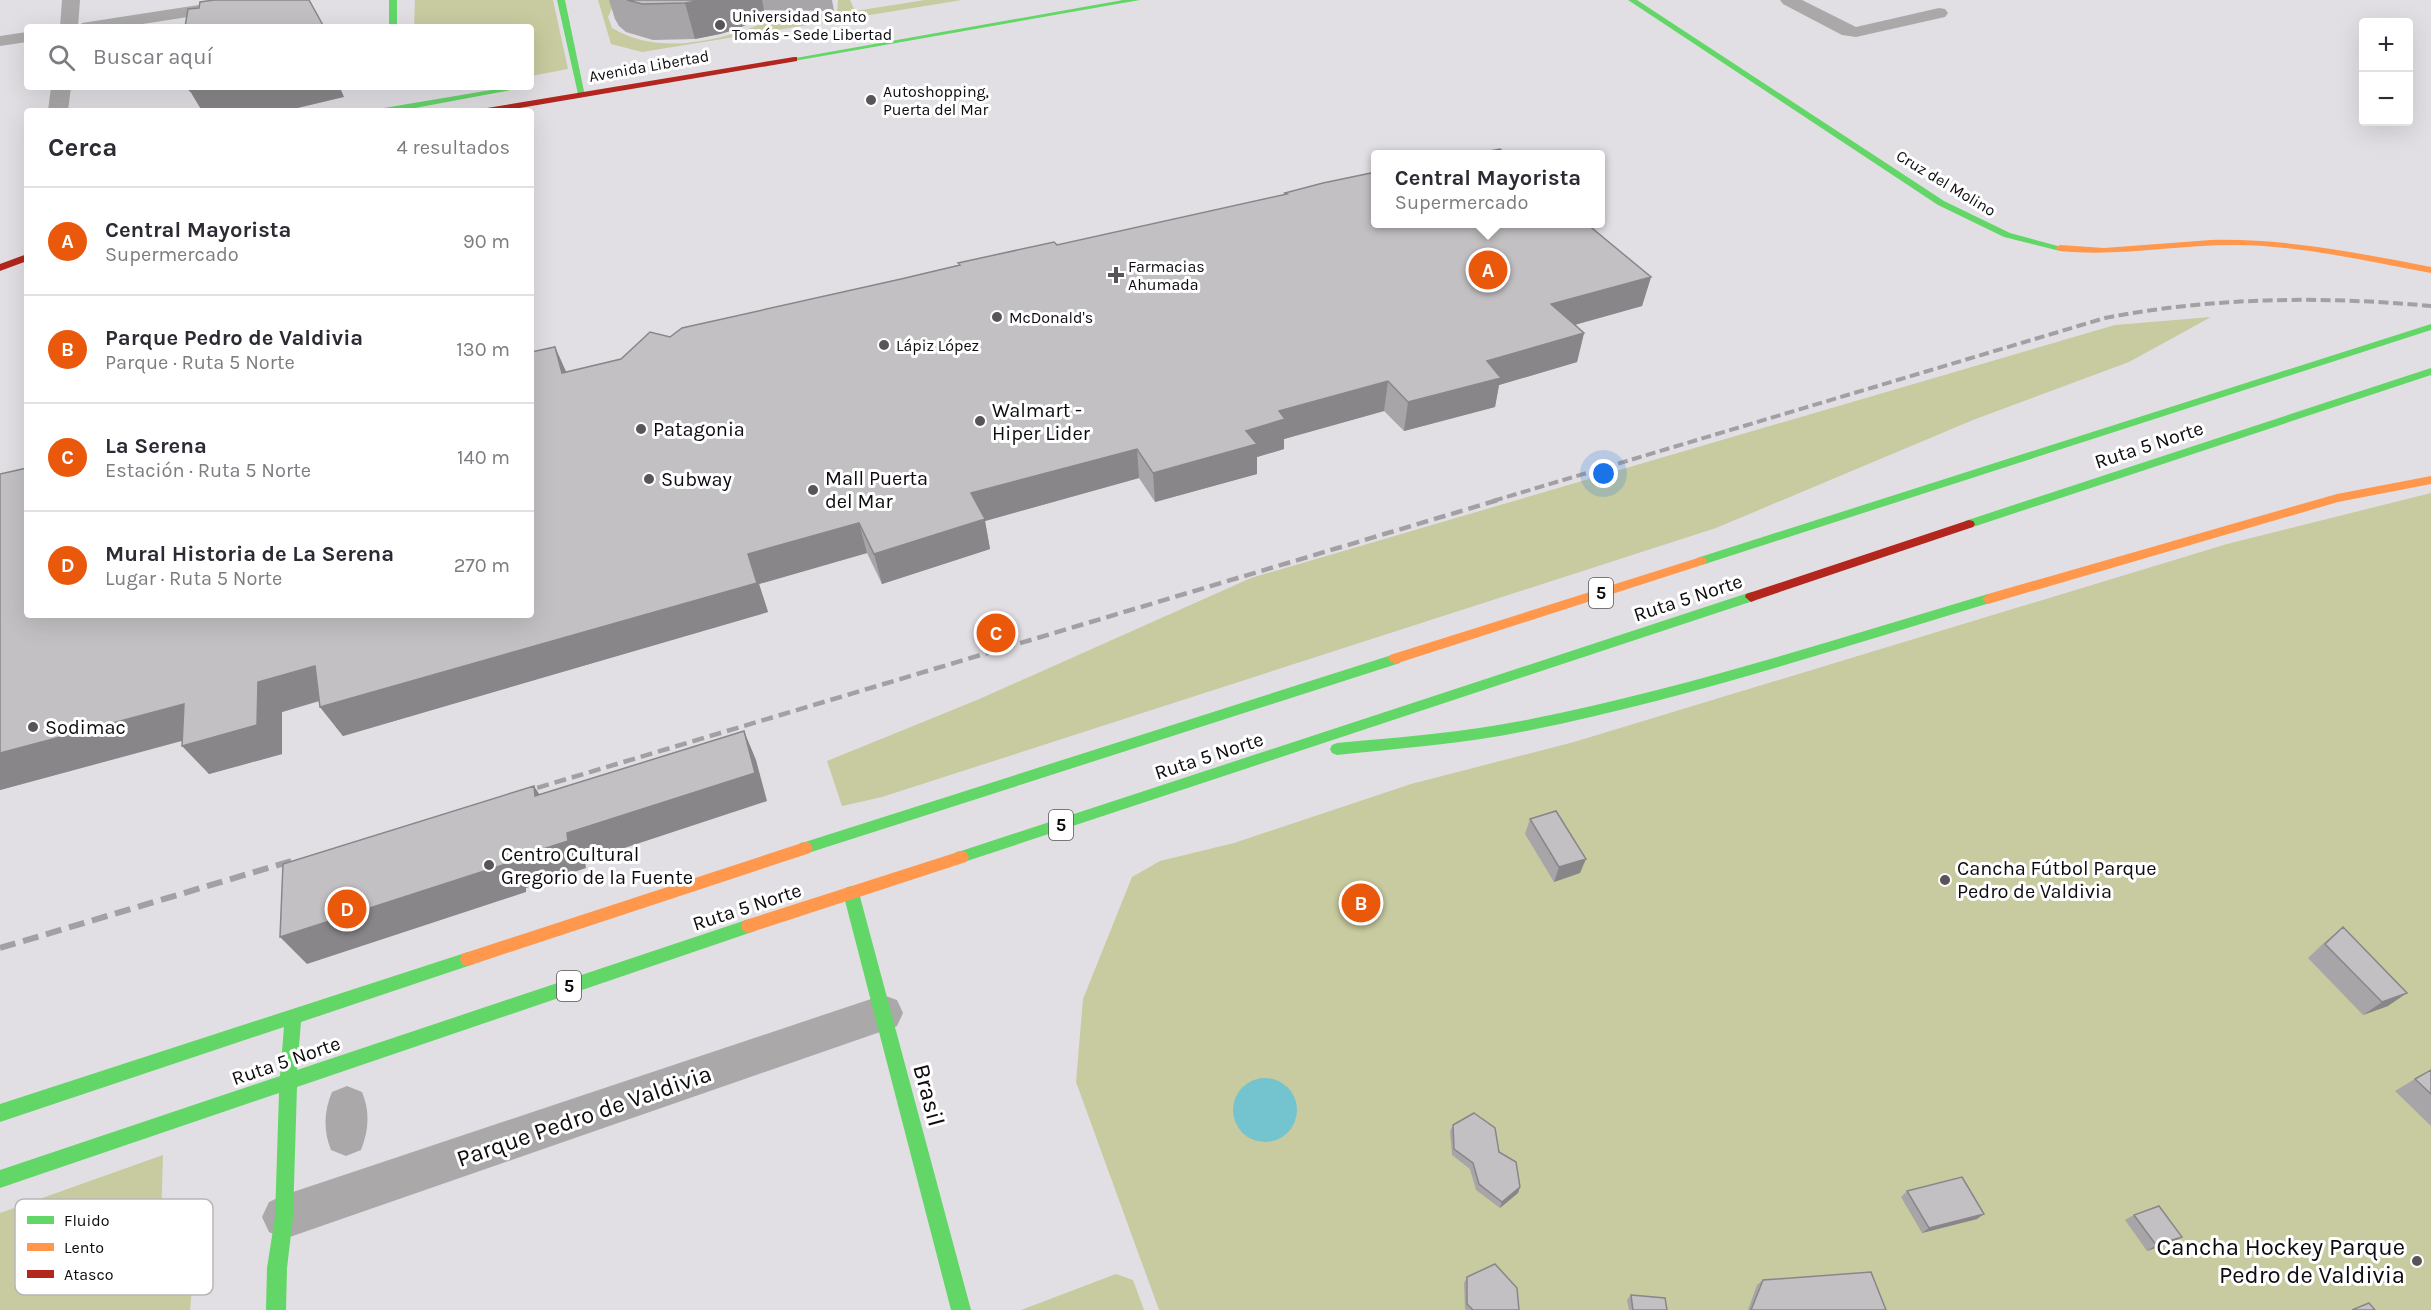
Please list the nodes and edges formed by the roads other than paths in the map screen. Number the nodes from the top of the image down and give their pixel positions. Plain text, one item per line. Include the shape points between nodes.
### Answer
1 (71, 0) edge
2 (266, 0) edge
3 (393, 0) edge
4 (561, 0) edge
5 (1136, 0) edge
6 (1632, 0) edge
7 (1820, 0) edge
8 (1794, 2) edge
9 (1939, 13) dead end
10 (69, 24) edge
11 (108, 24) edge
12 (393, 24) edge
13 (24, 37) edge
14 (0, 41) edge
15 (61, 90) edge
16 (507, 90) edge
17 (392, 94) dead end
18 (582, 94) junction
19 (58, 108) edge
20 (390, 108) edge
21 (406, 108) edge
22 (504, 108) edge
23 (24, 258) edge
24 (0, 268) edge
25 (2431, 270) edge
26 (2431, 327) edge
27 (2431, 371) edge
28 (2431, 480) edge
29 (1272, 756) junction
30 (851, 893) junction
31 (883, 1013) junction
32 (293, 1016) junction
33 (288, 1081) junction
34 (0, 1113) edge
35 (0, 1179) edge
36 (284, 1217) junction
37 (276, 1310) edge
38 (961, 1310) edge

1 - 10 street
2 - 11 street
3 - 12 main road
4 - 18 main road
5 - 18 main road, Avenida Libertad
6 - 25 main road, Cruz del Molino via 1928,193 2005,235 2031,243 2093,251 2204,243 2262,244
7 - 8 street
8 - 9 street via 1838,28 1856,32
13 - 14 street
15 - 19 street
16 - 21 main road
17 - 20 main road
18 - 22 main road, Avenida Libertad
23 - 24 main road
26 - 32 main road, Ruta 5 Norte / 5
27 - 29 main road, Ruta 5 Norte / 5
28 - 29 main road via 2337,498 1640,700 1530,725
29 - 30 main road, Ruta 5 Norte / 5
30 - 31 main road, Brasil
30 - 33 main road, Ruta 5 Norte / 5
31 - 36 street, Parque Pedro de Valdivia
31 - 38 main road, Brasil
32 - 33 main road
32 - 34 main road, Ruta 5 Norte / 5
33 - 35 main road, Ruta 5 Norte / 5
33 - 36 main road
36 - 37 main road

